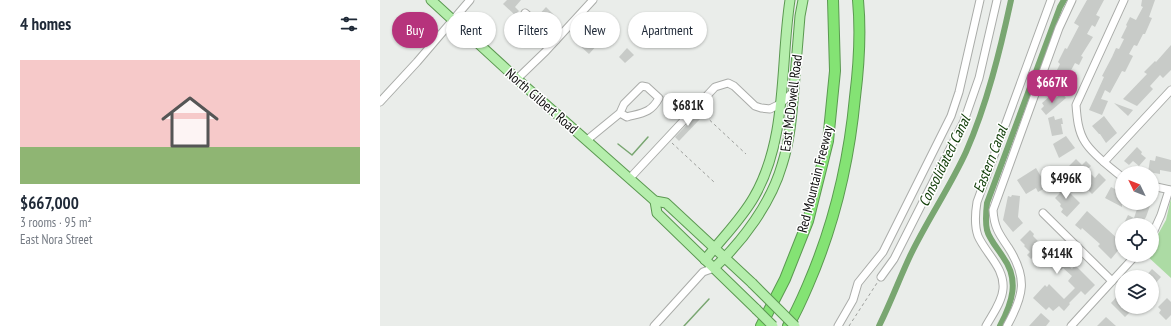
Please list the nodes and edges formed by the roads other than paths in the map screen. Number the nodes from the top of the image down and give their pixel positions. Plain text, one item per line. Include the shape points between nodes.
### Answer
1 (431, 0) edge
2 (470, 0) edge
3 (593, 0) edge
4 (790, 0) edge
5 (803, 0) edge
6 (833, 0) edge
7 (858, 0) edge
8 (980, 0) edge
9 (997, 0) edge
10 (1050, 0) edge
11 (1072, 0) edge
12 (1124, 0) edge
13 (460, 12) edge
14 (446, 14) edge
15 (446, 28) edge
16 (562, 34) edge
17 (484, 48) edge
18 (548, 48) edge
19 (518, 79) junction
20 (1171, 90) edge
21 (794, 92) junction
22 (380, 102) edge
23 (780, 104) junction
24 (620, 113) junction
25 (587, 140) junction
26 (1104, 162) junction
27 (1115, 171) edge
28 (630, 178) junction
29 (1159, 188) edge
30 (1170, 190) edge
31 (655, 201) junction
32 (1043, 213) dead end
33 (1159, 219) edge
34 (714, 248) junction
35 (725, 258) junction
36 (705, 260) junction
37 (1130, 262) edge
38 (714, 268) junction
39 (703, 272) junction
40 (882, 277) road end
41 (1112, 281) junction
42 (654, 326) edge
43 (761, 326) edge
44 (773, 326) edge
45 (788, 326) edge
46 (796, 326) edge
47 (838, 326) edge
48 (986, 326) edge
49 (1008, 326) edge
50 (1071, 326) edge

1 - 14 main road, North Gilbert Road
2 - 13 street
3 - 16 street
4 - 23 main road, East McDowell Road
5 - 21 main road, East McDowell Road
6 - 43 highway, Red Mountain Freeway via 835,71 828,141 808,221 785,279
7 - 45 highway, Red Mountain Freeway via 858,72 853,123 841,186 818,263
8 - 47 street via 959,92 950,116 883,252 858,283 853,300
9 - 40 street via 979,78 964,121 897,254
10 - 48 street via 977,202 975,214 978,236 1003,280 1002,298
11 - 49 street via 1059,28 993,210 996,228 1017,261 1022,283 1021,297
12 - 26 street via 1076,105 1077,118 1085,142
15 - 22 street
17 - 19 main road, North Gilbert Road
18 - 19 street
19 - 25 main road, North Gilbert Road
20 - 26 street
21 - 23 street
21 - 35 main road, East McDowell Road via 787,145 774,186 755,219
23 - 28 street via 770,109 761,108 755,106 728,83 715,87
23 - 34 main road, East McDowell Road via 772,149 762,183 744,212
24 - 24 street via 624,104 642,86 648,87 659,98 655,106 646,112 626,117
24 - 25 street
25 - 28 main road, North Gilbert Road
26 - 27 street
28 - 31 main road, North Gilbert Road
29 - 30 street
30 - 33 street
31 - 34 main road, North Gilbert Road via 666,203
31 - 36 main road, North Gilbert Road via 658,213
32 - 41 street
34 - 35 main road, North Gilbert Road
34 - 36 main road, East McDowell Road
35 - 38 main road, East McDowell Road
35 - 46 main road, North Gilbert Road, bridge
36 - 38 main road, North Gilbert Road
36 - 39 street, East McDowell Road
37 - 41 street
38 - 39 street, East McDowell Road
38 - 44 main road, North Gilbert Road, bridge
39 - 42 street, East McDowell Road
41 - 50 street

